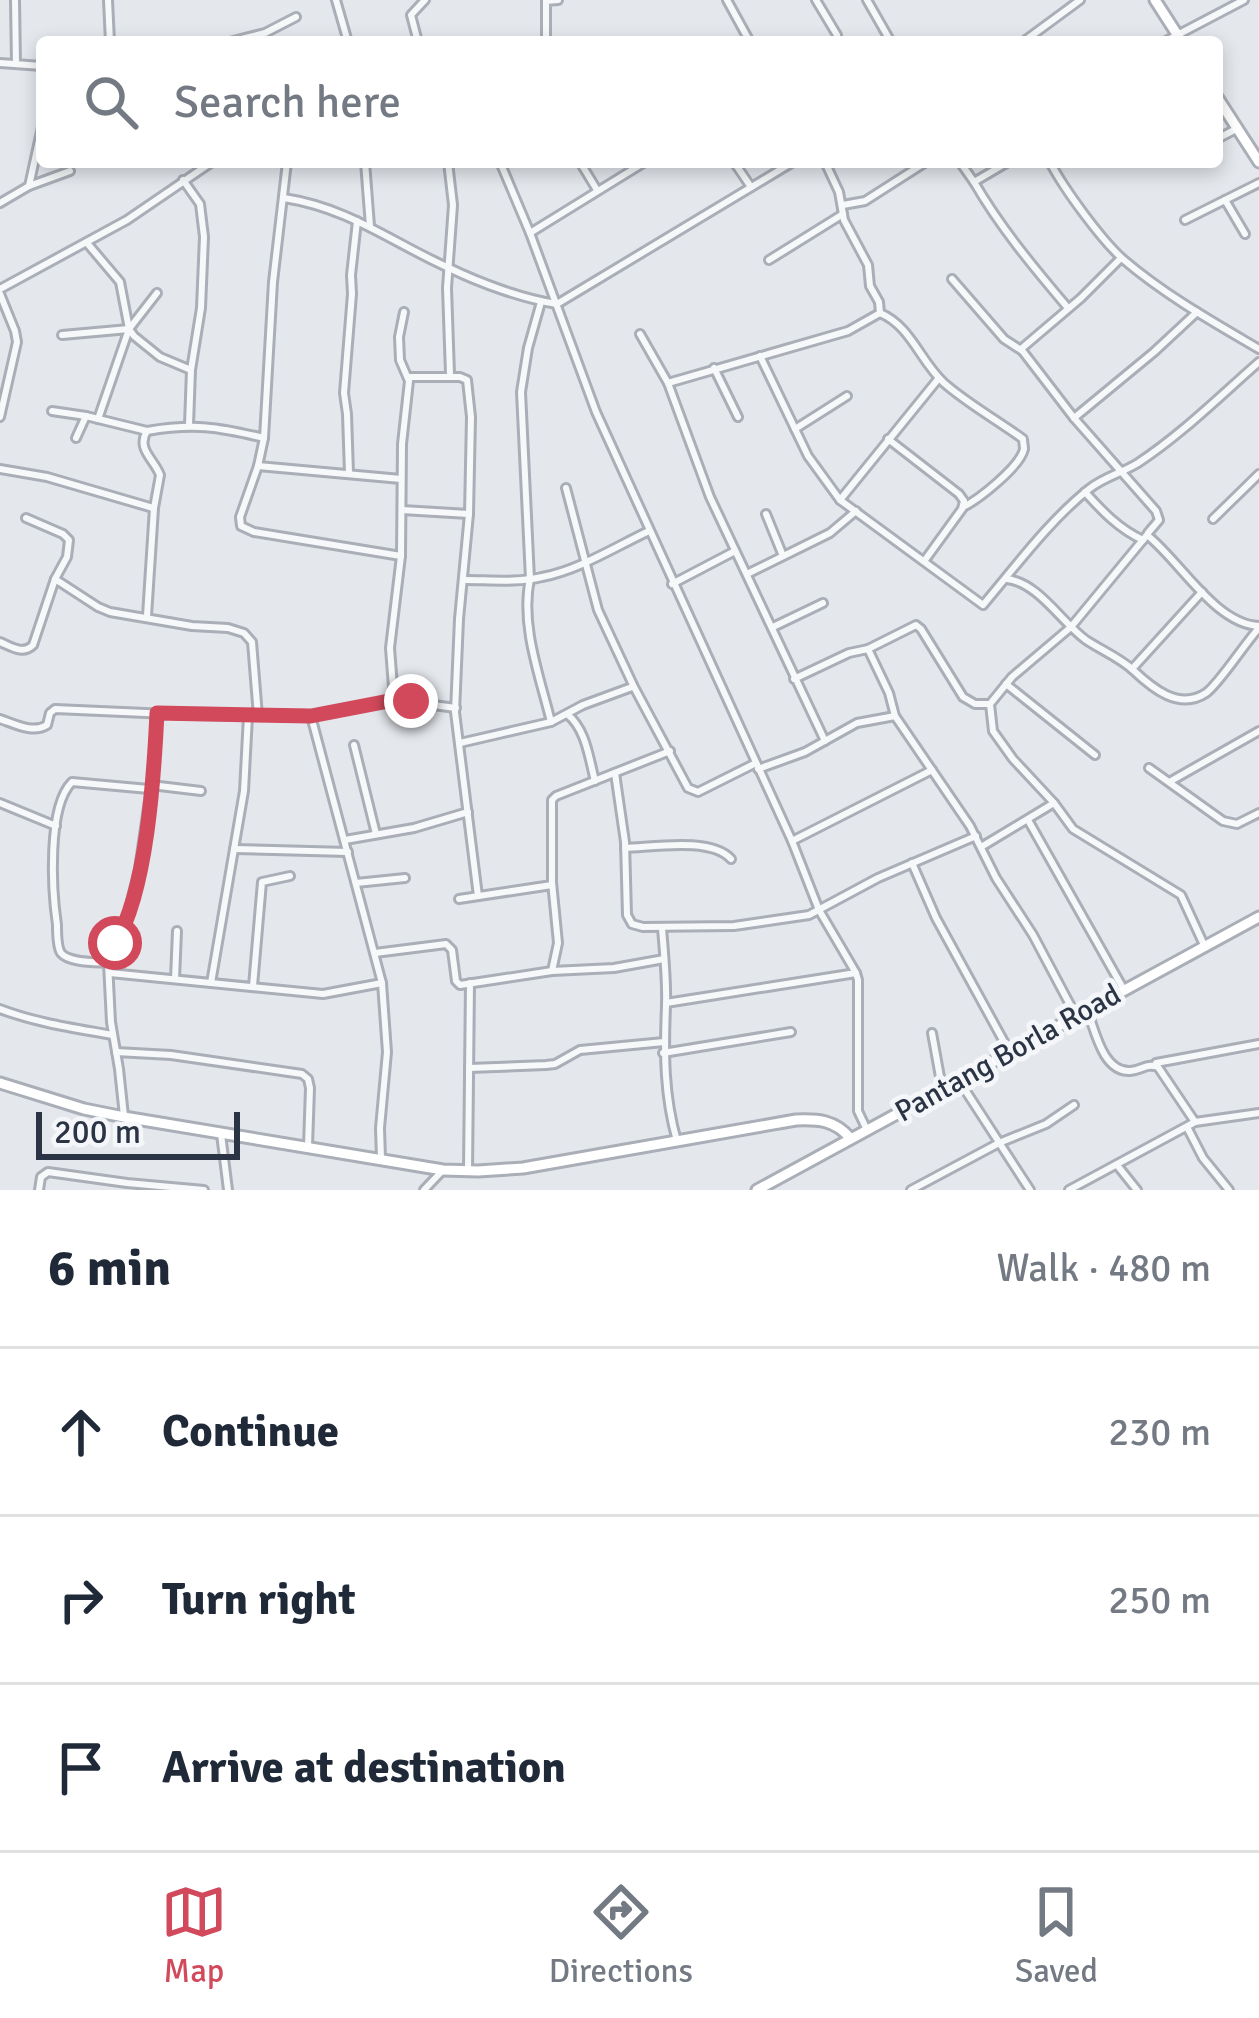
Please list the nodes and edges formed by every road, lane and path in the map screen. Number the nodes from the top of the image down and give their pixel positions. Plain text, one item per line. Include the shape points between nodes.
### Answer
1 (15, 0) edge
2 (108, 0) edge
3 (336, 0) edge
4 (425, 0) edge
5 (558, 0) edge
6 (728, 0) edge
7 (816, 0) edge
8 (867, 0) edge
9 (1080, 0) edge
10 (1155, 0) edge
11 (1244, 0) edge
12 (296, 17) dead end
13 (265, 33) junction
14 (110, 36) edge
15 (253, 36) edge
16 (267, 36) edge
17 (346, 36) edge
18 (416, 36) edge
19 (547, 36) edge
20 (747, 36) edge
21 (837, 36) edge
22 (888, 36) edge
23 (1031, 36) edge
24 (1178, 36) edge
25 (1182, 36) edge
26 (0, 63) edge
27 (16, 64) junction
28 (36, 66) edge
29 (1223, 106) edge
30 (1238, 128) junction
31 (1223, 136) edge
32 (36, 154) edge
33 (1259, 162) edge
34 (202, 168) edge
35 (286, 168) edge
36 (365, 168) edge
37 (449, 168) edge
38 (503, 168) edge
39 (584, 168) edge
40 (635, 168) edge
41 (738, 168) edge
42 (783, 168) edge
43 (827, 168) edge
44 (917, 168) edge
45 (964, 168) edge
46 (998, 168) edge
47 (1054, 168) edge
48 (70, 171) dead end
49 (183, 180) junction
50 (974, 182) junction
51 (1259, 183) edge
52 (29, 186) junction
53 (751, 187) junction
54 (598, 190) junction
55 (284, 198) junction
56 (1225, 200) junction
57 (0, 203) edge
58 (843, 210) junction
59 (1184, 220) dead end
60 (357, 221) junction
61 (370, 226) junction
62 (530, 233) junction
63 (1245, 234) dead end
64 (87, 243) junction
65 (1121, 258) junction
66 (769, 260) dead end
67 (449, 268) junction
68 (952, 279) dead end
69 (0, 292) edge
70 (157, 293) dead end
71 (541, 302) junction
72 (557, 304) junction
73 (1068, 308) junction
74 (404, 312) dead end
75 (1196, 312) junction
76 (880, 313) junction
77 (129, 329) junction
78 (640, 334) dead end
79 (62, 335) dead end
80 (1259, 349) edge
81 (1021, 350) junction
82 (760, 356) junction
83 (1259, 362) edge
84 (714, 368) junction
85 (191, 370) junction
86 (450, 375) junction
87 (408, 377) junction
88 (939, 379) junction
89 (668, 383) junction
90 (848, 396) dead end
91 (2, 398) edge
92 (52, 411) dead end
93 (86, 416) junction
94 (0, 417) edge
95 (738, 417) dead end
96 (1073, 418) junction
97 (98, 419) junction
98 (189, 425) junction
99 (794, 429) junction
100 (147, 431) junction
101 (76, 438) dead end
102 (264, 438) junction
103 (888, 439) junction
104 (258, 466) junction
105 (0, 469) edge
106 (1123, 471) junction
107 (349, 473) junction
108 (1259, 474) edge
109 (401, 479) junction
110 (566, 488) dead end
111 (1084, 492) junction
112 (839, 500) junction
113 (963, 507) junction
114 (154, 508) junction
115 (402, 510) junction
116 (856, 511) junction
117 (469, 514) junction
118 (766, 514) dead end
119 (26, 518) dead end
120 (1214, 519) dead end
121 (649, 531) junction
122 (1145, 537) junction
123 (736, 551) junction
124 (401, 556) junction
125 (783, 556) junction
126 (925, 560) junction
127 (584, 562) junction
128 (747, 574) junction
129 (55, 579) junction
130 (530, 579) junction
131 (1006, 579) junction
132 (464, 580) junction
133 (672, 584) junction
134 (1202, 592) junction
135 (824, 603) dead end
136 (147, 616) junction
137 (773, 627) junction
138 (1071, 627) junction
139 (1259, 627) edge
140 (0, 642) edge
141 (868, 649) junction
142 (1132, 669) junction
143 (794, 680) junction
144 (1006, 684) junction
145 (634, 687) junction
146 (394, 700) junction
147 (990, 704) junction
148 (456, 708) junction
149 (157, 713) junction
150 (567, 714) junction
151 (248, 716) junction
152 (258, 716) junction
153 (311, 716) junction
154 (895, 716) junction
155 (0, 719) edge
156 (551, 722) junction
157 (1259, 731) edge
158 (825, 741) junction
159 (460, 743) junction
160 (354, 745) dead end
161 (670, 751) junction
162 (1096, 754) dead end
163 (757, 766) junction
164 (1149, 768) dead end
165 (932, 770) junction
166 (615, 773) junction
167 (595, 781) junction
168 (1171, 781) junction
169 (151, 787) junction
170 (201, 791) dead end
171 (0, 802) edge
172 (1054, 803) junction
173 (467, 812) junction
174 (1259, 814) edge
175 (1028, 820) junction
176 (56, 826) junction
177 (376, 834) junction
178 (976, 836) junction
179 (345, 840) junction
180 (792, 841) junction
181 (981, 847) junction
182 (625, 848) junction
183 (234, 849) junction
184 (348, 852) junction
185 (731, 859) dead end
186 (912, 863) junction
187 (290, 876) dead end
188 (406, 878) dead end
189 (356, 883) junction
190 (552, 885) junction
191 (478, 896) junction
192 (459, 899) dead end
193 (819, 910) junction
194 (1258, 920) edge
195 (662, 928) junction
196 (177, 931) dead end
197 (1204, 945) junction
198 (375, 953) junction
199 (664, 959) junction
200 (108, 963) junction
201 (552, 971) junction
202 (110, 973) junction
203 (856, 973) junction
204 (175, 979) junction
205 (211, 982) junction
206 (382, 983) junction
207 (470, 983) junction
208 (253, 986) junction
209 (1124, 990) junction
210 (666, 1003) junction
211 (0, 1009) edge
212 (1087, 1010) junction
213 (1076, 1016) junction
214 (791, 1032) dead end
215 (932, 1033) dead end
216 (112, 1035) junction
217 (664, 1042) junction
218 (1259, 1044) edge
219 (116, 1052) junction
220 (1009, 1052) junction
221 (663, 1053) junction
222 (1153, 1064) junction
223 (469, 1068) junction
224 (958, 1079) junction
225 (0, 1084) edge
226 (942, 1088) junction
227 (1074, 1105) dead end
228 (1259, 1113) edge
229 (124, 1118) junction
230 (1191, 1125) junction
231 (868, 1130) junction
232 (221, 1133) junction
233 (850, 1138) junction
234 (677, 1141) junction
235 (999, 1143) junction
236 (308, 1146) junction
237 (381, 1159) junction
238 (1116, 1164) junction
239 (443, 1169) junction
240 (468, 1171) junction
241 (159, 1187) edge
242 (39, 1190) edge
243 (204, 1190) edge
244 (229, 1190) edge
245 (424, 1190) edge
246 (757, 1190) edge
247 (911, 1190) edge
248 (1030, 1190) edge
249 (1069, 1190) edge
250 (1137, 1190) edge
251 (1228, 1190) edge

1 - 27 street
2 - 14 street
3 - 17 street
4 - 18 street via 411,15
5 - 19 street via 546,1
6 - 20 street
7 - 21 street
8 - 22 street
9 - 23 street
10 - 24 street
11 - 25 street
12 - 13 street
13 - 15 street
13 - 16 street
26 - 27 street
27 - 28 street
29 - 30 street
30 - 31 street
30 - 33 street
32 - 52 street
34 - 49 street
35 - 55 street
36 - 61 street
37 - 67 street
38 - 62 street
39 - 54 street
40 - 54 street
41 - 53 street
42 - 53 street
43 - 58 street
44 - 58 street
45 - 50 street
46 - 50 street
47 - 65 street
48 - 52 street
49 - 64 street
49 - 85 street via 200,204 203,237
50 - 73 street
51 - 56 street
52 - 57 street
53 - 72 street
54 - 62 street
55 - 60 street
55 - 102 street
56 - 59 street
56 - 63 street
58 - 66 street
58 - 76 street
60 - 61 street
60 - 107 street via 344,393
61 - 67 street
62 - 72 street
64 - 69 street
64 - 77 street via 120,282
65 - 73 street
65 - 75 street
67 - 71 street
67 - 86 street
68 - 81 street
69 - 91 street via 16,342
70 - 77 street
71 - 72 street
71 - 130 street via 521,392
72 - 121 street
73 - 81 street
74 - 87 street via 400,360
75 - 80 street
75 - 96 street
76 - 82 street via 848,331
76 - 88 street via 894,319
77 - 79 street
77 - 85 street via 160,357
77 - 97 street
78 - 89 street
81 - 96 street
82 - 84 street
82 - 99 street
83 - 106 street
84 - 89 street
84 - 95 street
85 - 98 street
86 - 87 street
86 - 117 street via 467,380 469,389
87 - 109 street
88 - 103 street
88 - 113 street via 1024,443 1014,464
89 - 123 street
90 - 99 street
91 - 94 street
92 - 93 street
93 - 97 street
93 - 101 street
96 - 106 street
97 - 100 street
98 - 100 street
98 - 102 street
99 - 112 street
100 - 114 street via 143,448 160,475
102 - 104 street
103 - 112 street
103 - 113 street via 959,494
104 - 107 street
104 - 124 street via 241,526
105 - 114 street
106 - 111 street
106 - 122 street via 1158,516
107 - 109 street
108 - 120 street
109 - 115 street
110 - 127 street
111 - 122 street via 1109,518
111 - 131 street
112 - 116 street
113 - 126 street
114 - 136 street
115 - 117 street
115 - 124 street
116 - 125 street
116 - 126 street
117 - 132 street
118 - 125 street
119 - 129 street via 69,540
121 - 127 street
121 - 133 street
122 - 134 street
122 - 138 street
123 - 128 street
123 - 133 street
124 - 146 street via 390,648
125 - 128 street
126 - 131 street via 983,605
127 - 130 street
127 - 145 street
128 - 137 street
129 - 136 street via 110,612
129 - 140 street via 33,645 22,651
130 - 132 street
130 - 156 street via 528,625
131 - 138 street via 1021,580
132 - 148 street
133 - 163 street
134 - 139 street via 1241,623
134 - 142 street
135 - 137 street
136 - 152 street via 249,637
137 - 143 street
138 - 142 street
138 - 144 street
139 - 142 street via 1210,691 1195,698 1178,700
141 - 143 street
141 - 147 street via 921,628 963,697
141 - 154 street
143 - 158 street
144 - 147 street
144 - 162 street
145 - 150 street
145 - 161 street
146 - 148 street
146 - 153 street
147 - 172 street via 993,731
148 - 159 street
149 - 151 street
149 - 155 street via 55,709 41,729
149 - 169 street
150 - 156 street
150 - 167 street via 581,730
151 - 152 street
151 - 183 street
152 - 153 street
153 - 179 street
154 - 158 street via 856,723
154 - 165 street
156 - 159 street
157 - 168 street
158 - 163 street
159 - 173 street
160 - 177 street
161 - 163 street via 692,792
161 - 166 street
163 - 180 street
164 - 168 street
165 - 178 street
165 - 180 street
166 - 167 street
166 - 182 street
167 - 190 street via 552,800
168 - 174 street via 1223,821
169 - 170 street
169 - 176 street via 72,782
169 - 200 street via 132,903
171 - 176 street
172 - 175 street
172 - 197 street via 1073,829 1181,896
173 - 177 street
173 - 191 street
175 - 181 street
175 - 209 street
176 - 200 street via 60,950
177 - 179 street
178 - 181 street
178 - 186 street
179 - 184 street
180 - 193 street
181 - 213 street
182 - 185 street via 713,848
182 - 195 street via 627,915 632,924
183 - 184 street
183 - 205 street
184 - 189 street
186 - 193 street
186 - 220 street
187 - 208 street via 262,882
188 - 189 street
189 - 198 street
190 - 191 street
190 - 201 street
191 - 192 street
193 - 195 street via 734,926
193 - 203 street
194 - 197 street, Pantang Borla Road
195 - 199 street
196 - 204 street
197 - 209 street, Pantang Borla Road
198 - 206 street
198 - 207 street via 446,944 457,984
199 - 201 street
199 - 210 street
200 - 202 street
201 - 207 street
202 - 204 street
202 - 216 street
203 - 210 street
203 - 231 street via 859,1112
204 - 205 street
205 - 208 street
206 - 208 street via 323,994
206 - 237 street
207 - 223 street
209 - 212 street, Pantang Borla Road
210 - 217 street
211 - 216 street
212 - 213 street, Pantang Borla Road
212 - 222 street via 1116,1067
213 - 220 street, Pantang Borla Road
214 - 221 street
215 - 226 street
216 - 219 street
217 - 221 street
217 - 223 street via 580,1050 546,1065
218 - 222 street
219 - 229 street
219 - 236 street via 302,1074 310,1088
220 - 224 street, Pantang Borla Road
221 - 234 street
222 - 230 street
223 - 240 street
224 - 226 street, Pantang Borla Road
224 - 235 street
225 - 229 street
226 - 231 street, Pantang Borla Road
227 - 235 street
228 - 230 street
229 - 232 street
230 - 238 street
230 - 251 street
231 - 233 street, Pantang Borla Road
232 - 236 street
232 - 244 street
233 - 234 street via 815,1119
233 - 246 street, Pantang Borla Road
234 - 240 street
235 - 247 street
235 - 248 street
236 - 237 street
237 - 239 street
238 - 249 street
238 - 250 street
239 - 240 street
239 - 245 street
241 - 242 street via 48,1172
241 - 243 street

